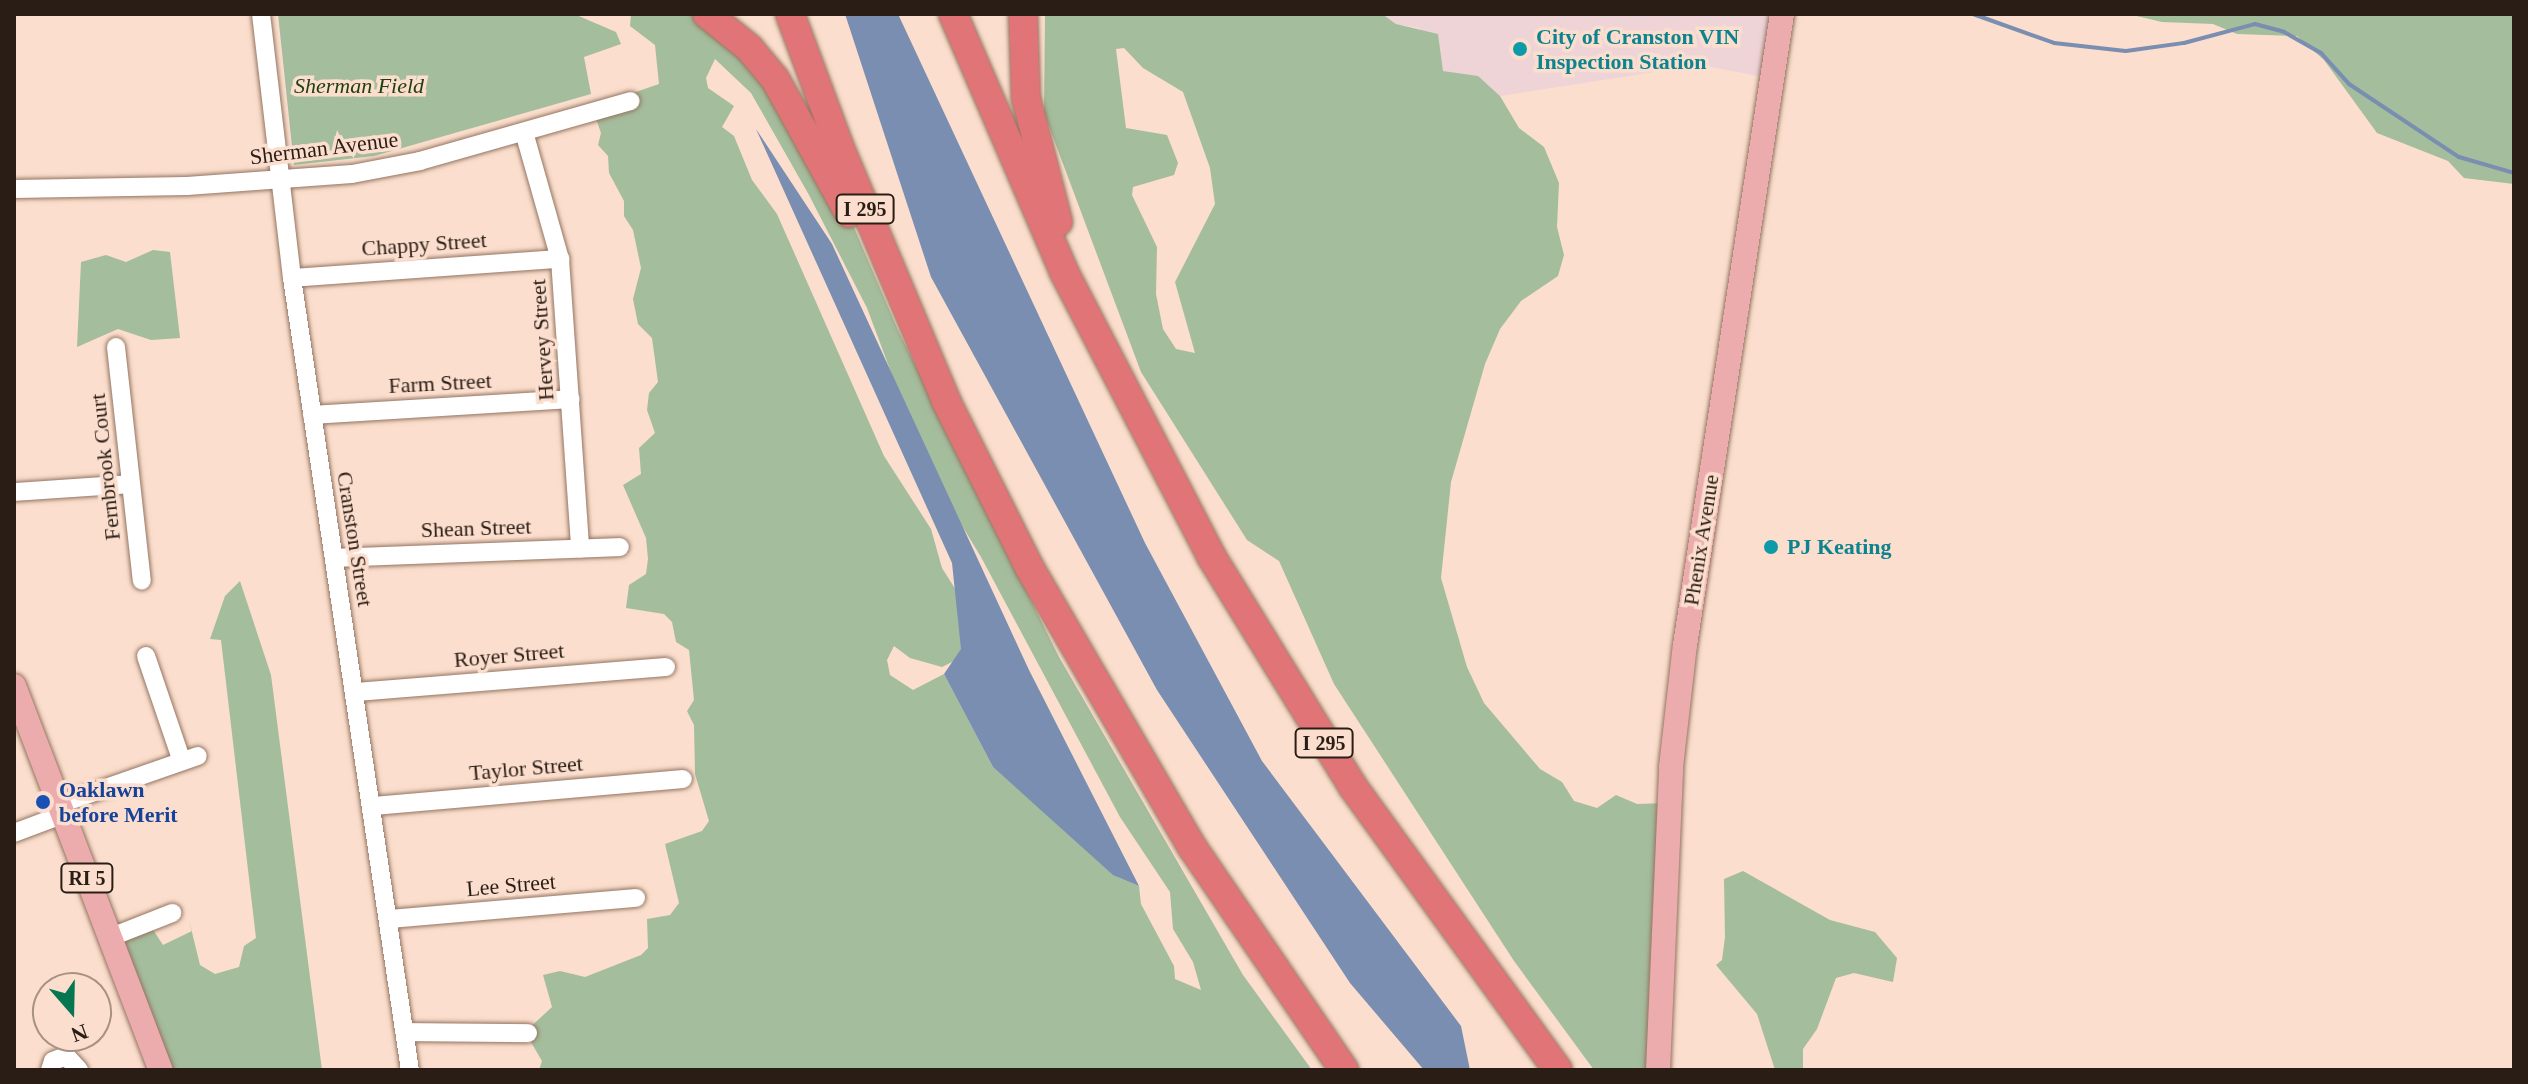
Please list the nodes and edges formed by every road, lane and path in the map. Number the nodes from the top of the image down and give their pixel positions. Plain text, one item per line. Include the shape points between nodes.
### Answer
1 (261, 14) edge
2 (707, 14) edge
3 (790, 14) edge
4 (953, 14) edge
5 (1023, 14) edge
6 (1782, 14) edge
7 (631, 101) dead end
8 (524, 132) junction
9 (280, 179) junction
10 (14, 189) edge
11 (560, 259) junction
12 (292, 278) junction
13 (116, 347) dead end
14 (1124, 394) junction
15 (571, 399) junction
16 (946, 401) junction
17 (312, 415) junction
18 (131, 484) junction
19 (14, 492) edge
20 (620, 547) dead end
21 (580, 548) junction
22 (334, 558) junction
23 (142, 581) dead end
24 (146, 656) dead end
25 (666, 667) dead end
26 (14, 686) edge
27 (356, 692) junction
28 (683, 779) dead end
29 (374, 806) junction
30 (60, 810) junction
31 (14, 833) edge
32 (636, 898) dead end
33 (172, 913) dead end
34 (390, 919) junction
35 (111, 937) junction
36 (405, 1032) junction
37 (528, 1033) dead end
38 (50, 1070) edge
39 (79, 1070) edge
40 (161, 1070) edge
41 (410, 1070) edge
42 (1344, 1070) edge
43 (1558, 1070) edge
44 (1658, 1070) edge

1 - 9 street, Cranston Street
2 - 16 highway via 749,48 793,107 898,319
3 - 16 highway, I 295
4 - 14 highway, I 295 via 1045,231
5 - 14 highway via 1023,76 1043,174
6 - 44 main road, Phenix Avenue via 1678,706
7 - 8 street, Sherman Avenue
8 - 9 street, Sherman Avenue via 381,169
8 - 11 street, Hervey Street
9 - 10 street, Sherman Avenue
9 - 12 street, Cranston Street
11 - 12 street, Chappy Street
11 - 15 street, Hervey Street
12 - 17 street, Cranston Street
13 - 18 street, Fernbrook Court
14 - 43 highway, I 295 via 1204,543 1321,737 1431,901
15 - 17 street, Farm Street
15 - 21 street, Hervey Street
16 - 42 highway, I 295 via 1029,567 1135,755 1241,922
17 - 22 street, Cranston Street
18 - 19 street
18 - 23 street, Fernbrook Court
20 - 21 street, Shean Street
21 - 22 street, Shean Street
22 - 27 street, Cranston Street
24 - 30 street via 190,758
25 - 27 street, Royer Street
26 - 30 main road, RI 5
27 - 29 street, Cranston Street
28 - 29 street, Taylor Street
29 - 34 street, Cranston Street
30 - 31 street
30 - 35 main road, RI 5
32 - 34 street, Lee Street
33 - 35 street
34 - 36 street, Cranston Street
35 - 40 main road, RI 5
36 - 37 street
36 - 41 street, Cranston Street
38 - 39 street via 53,1061 66,1056

